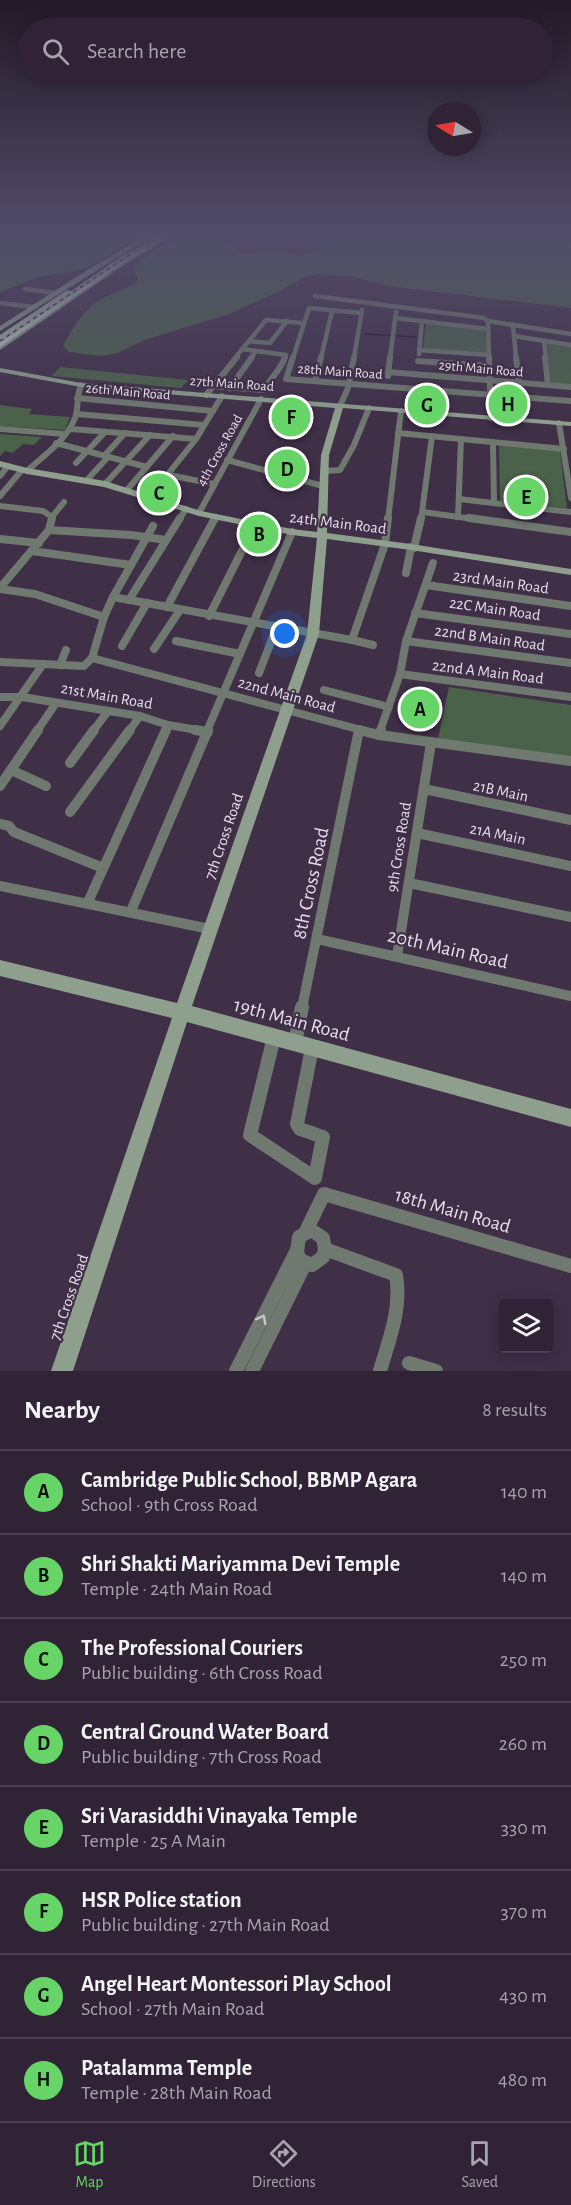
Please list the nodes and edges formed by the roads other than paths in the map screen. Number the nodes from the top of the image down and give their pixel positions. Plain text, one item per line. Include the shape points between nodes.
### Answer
1 (47, 298) edge
2 (59, 298) edge
3 (60, 298) edge
4 (62, 298) edge
5 (71, 298) edge
6 (329, 298) edge
7 (0, 303) edge
8 (364, 303) junction
9 (34, 307) junction
10 (398, 307) junction
11 (332, 311) junction
12 (361, 313) junction
13 (395, 318) junction
14 (287, 321) junction
15 (422, 321) junction
16 (488, 321) junction
17 (303, 323) junction
18 (513, 325) junction
19 (488, 328) junction
20 (0, 329) edge
21 (0, 334) edge
22 (571, 334) edge
23 (514, 336) junction
24 (0, 339) edge
25 (249, 341) junction
26 (544, 341) junction
27 (571, 345) edge
28 (0, 346) edge
29 (242, 350) junction
30 (419, 350) junction
31 (256, 351) junction
32 (489, 355) junction
33 (418, 361) junction
34 (489, 366) junction
35 (0, 370) edge
36 (388, 372) junction
37 (416, 375) junction
38 (490, 380) junction
39 (315, 381) junction
40 (519, 382) junction
41 (348, 384) junction
42 (81, 385) junction
43 (548, 385) junction
44 (213, 386) junction
45 (386, 387) junction
46 (571, 387) edge
47 (230, 388) junction
48 (206, 395) junction
49 (490, 395) junction
50 (222, 396) junction
51 (76, 398) junction
52 (261, 399) junction
53 (571, 401) edge
54 (340, 406) junction
55 (369, 408) junction
56 (213, 411) junction
57 (401, 411) junction
58 (77, 414) junction
59 (491, 418) junction
60 (559, 423) junction
61 (571, 424) edge
62 (204, 425) junction
63 (0, 429) edge
64 (68, 431) junction
65 (105, 432) junction
66 (125, 433) junction
67 (398, 433) junction
68 (150, 435) junction
69 (173, 436) junction
70 (432, 436) junction
71 (196, 439) junction
72 (461, 439) junction
73 (493, 442) junction
74 (56, 443) junction
75 (566, 448) edge
76 (86, 452) junction
77 (106, 456) junction
78 (227, 460) junction
79 (126, 462) junction
80 (76, 463) dead end
81 (4, 465) edge
82 (147, 467) junction
83 (24, 471) junction
84 (324, 471) junction
85 (169, 475) junction
86 (0, 476) edge
87 (87, 480) junction
88 (105, 484) junction
89 (214, 484) junction
90 (323, 486) junction
91 (127, 490) junction
92 (0, 496) edge
93 (149, 498) junction
94 (571, 498) edge
95 (459, 499) junction
96 (64, 502) dead end
97 (494, 502) junction
98 (0, 506) edge
99 (186, 509) junction
100 (423, 512) junction
101 (571, 512) edge
102 (199, 513) junction
103 (52, 517) junction
104 (216, 517) junction
105 (458, 517) junction
106 (255, 525) junction
107 (153, 526) dead end
108 (49, 530) junction
109 (292, 532) junction
110 (571, 532) edge
111 (146, 537) junction
112 (322, 538) junction
113 (0, 539) edge
114 (166, 540) junction
115 (39, 543) junction
116 (385, 544) junction
117 (413, 547) junction
118 (32, 551) junction
119 (433, 563) dead end
120 (131, 565) junction
121 (571, 572) edge
122 (406, 573) dead end
123 (426, 585) junction
124 (0, 588) edge
125 (113, 597) junction
126 (129, 600) junction
127 (147, 603) junction
128 (571, 606) edge
129 (167, 607) junction
130 (180, 610) junction
131 (416, 613) junction
132 (209, 615) junction
133 (104, 617) junction
134 (253, 622) junction
135 (277, 626) junction
136 (313, 634) junction
137 (571, 634) edge
138 (352, 640) junction
139 (176, 641) dead end
140 (406, 641) junction
141 (373, 645) dead end
142 (122, 646) dead end
143 (154, 649) dead end
144 (66, 650) dead end
145 (240, 654) junction
146 (92, 658) junction
147 (0, 662) edge
148 (571, 663) edge
149 (43, 664) junction
150 (60, 665) junction
151 (259, 673) dead end
152 (400, 674) junction
153 (324, 690) dead end
154 (224, 692) junction
155 (0, 697) edge
156 (22, 697) junction
157 (571, 697) edge
158 (56, 703) junction
159 (389, 707) junction
160 (285, 710) junction
161 (108, 711) junction
162 (140, 716) junction
163 (168, 725) junction
164 (0, 726) edge
165 (359, 729) junction
166 (208, 732) junction
167 (379, 735) junction
168 (431, 743) junction
169 (571, 761) edge
170 (70, 763) dead end
171 (11, 770) junction
172 (0, 786) edge
173 (46, 786) dead end
174 (424, 789) junction
175 (70, 812) dead end
176 (571, 820) edge
177 (0, 824) edge
178 (417, 833) junction
179 (571, 866) edge
180 (104, 868) junction
181 (409, 883) junction
182 (0, 886) edge
183 (88, 902) junction
184 (131, 911) junction
185 (571, 917) edge
186 (210, 929) junction
187 (316, 939) junction
188 (397, 956) junction
189 (0, 969) edge
190 (571, 996) edge
191 (182, 1012) junction
192 (274, 1037) junction
193 (303, 1045) junction
194 (571, 1118) edge
195 (306, 1231) junction
196 (325, 1249) junction
197 (297, 1250) junction
198 (305, 1264) junction
199 (571, 1266) edge
200 (409, 1363) dead end
201 (62, 1371) edge
202 (236, 1371) edge
203 (252, 1371) edge
204 (380, 1371) edge
205 (436, 1371) edge

1 - 9 street
2 - 21 highway
3 - 24 main road
4 - 28 highway
5 - 28 street
6 - 8 street
7 - 9 street
8 - 10 street
8 - 12 street, 7th Cross Road
9 - 20 street
10 - 13 street
10 - 16 street
11 - 12 street
11 - 17 street via 309,308
11 - 39 street
12 - 41 street, 7th Cross Road
13 - 15 street
13 - 36 street
14 - 17 street
14 - 25 street via 266,320
14 - 25 street via 270,343
15 - 19 street
15 - 30 street
16 - 18 street
16 - 19 street
17 - 39 street, 28th Main Road via 286,379
18 - 22 street
18 - 23 street
19 - 32 street
23 - 26 street
23 - 40 street
25 - 29 street
26 - 27 street
26 - 43 street
29 - 31 street
29 - 44 street
30 - 32 street
30 - 33 street
31 - 47 street
31 - 47 street via 286,354 282,368 272,375 263,391
32 - 34 street
33 - 34 street
33 - 37 street
34 - 38 street
35 - 42 street, 27th Main Road
36 - 37 street, 29th Main Road
36 - 45 street
37 - 38 street, 29th Main Road
38 - 40 street, 29th Main Road
38 - 49 street
39 - 41 street, 28th Main Road
40 - 43 street, 29th Main Road
41 - 45 street, 28th Main Road
41 - 54 street, 7th Cross Road
42 - 48 street, 27th Main Road
42 - 51 street
43 - 46 street, 29th Main Road
44 - 47 street
44 - 48 street
45 - 49 street, 28th Main Road
48 - 50 street, 27th Main Road
49 - 53 street, 28th Main Road
49 - 59 street
50 - 52 street, 27th Main Road
50 - 56 street
51 - 56 street, 26th Main Road
51 - 58 street
52 - 54 street, 27th Main Road
52 - 78 street, 4th Cross Road
54 - 55 street, 27th Main Road
54 - 84 street, 7th Cross Road
55 - 57 street, 27th Main Road
55 - 84 street via 340,470
56 - 62 street
57 - 59 street, 27th Main Road
57 - 67 street
58 - 62 street
58 - 64 street
59 - 60 street, 27th Main Road
60 - 61 street, 27th Main Road
60 - 75 street
62 - 71 street
63 - 64 street
64 - 65 street
64 - 74 street
65 - 66 street
65 - 76 street
66 - 68 street
66 - 77 street
67 - 70 street
67 - 116 street
68 - 69 street
68 - 79 street
69 - 71 street
69 - 82 street
70 - 72 street
70 - 100 street
71 - 85 street
72 - 73 street
72 - 95 street
73 - 75 street
73 - 97 street
74 - 76 street
74 - 83 street
75 - 94 street
76 - 77 street
76 - 80 street
77 - 79 street
77 - 87 street
78 - 89 street, 4th Cross Road
78 - 90 street
79 - 82 street
79 - 88 street
81 - 83 street, 24th Main Road
81 - 86 street
82 - 91 street
83 - 87 street, 24th Main Road
83 - 92 street
84 - 90 street, 7th Cross Road
85 - 89 street
85 - 93 street
87 - 88 street, 24th Main Road
88 - 91 street, 24th Main Road
89 - 102 street, 4th Cross Road
90 - 112 street, 7th Cross Road
91 - 93 street, 24th Main Road
93 - 99 street, 24th Main Road
95 - 97 street
95 - 105 street
96 - 103 street
97 - 101 street
98 - 103 street via 43,511
99 - 102 street, 24th Main Road
99 - 114 street
100 - 105 street
100 - 117 street
102 - 104 street, 24th Main Road
103 - 108 street
104 - 106 street, 24th Main Road
104 - 129 street
105 - 110 street
106 - 109 street, 24th Main Road
106 - 132 street
107 - 111 street
108 - 111 street
108 - 115 street
109 - 112 street, 24th Main Road
109 - 134 street
111 - 114 street
111 - 120 street
112 - 116 street, 24th Main Road
112 - 136 street, 7th Cross Road
113 - 115 street
114 - 126 street
115 - 118 street
116 - 117 street, 24th Main Road
116 - 138 street
117 - 121 street, 24th Main Road
117 - 122 street
118 - 120 street
118 - 124 street
119 - 123 street
120 - 125 street
123 - 128 street, 23rd Main Road
123 - 131 street
124 - 133 street via 35,594
125 - 126 street
125 - 133 street
126 - 127 street
127 - 129 street
127 - 142 street
129 - 130 street
130 - 132 street
130 - 143 street
131 - 137 street, 22C Main Road
131 - 140 street
132 - 134 street
133 - 146 street
134 - 135 street
134 - 145 street
135 - 136 street
135 - 151 street
136 - 138 street
136 - 160 street, 7th Cross Road
138 - 141 street
139 - 145 street
140 - 148 street, 22nd B Main Road
140 - 152 street
144 - 150 street
145 - 154 street
146 - 150 street, 22nd Main Road via 84,666
146 - 154 street, 22nd Main Road
147 - 149 street, 22nd Main Road
149 - 150 street, 22nd Main Road
149 - 156 street
152 - 157 street, 22nd A Main Road
152 - 159 street
153 - 159 street
154 - 160 street, 22nd Main Road
154 - 166 street
155 - 156 street, 21st Main Road
156 - 158 street, 21st Main Road
156 - 164 street
158 - 161 street, 21st Main Road
158 - 171 street
159 - 167 street
160 - 165 street, 22nd Main Road
160 - 186 street, 7th Cross Road
161 - 162 street, 21st Main Road
161 - 170 street
162 - 163 street, 21st Main Road
162 - 175 street
163 - 166 street, 21st Main Road
163 - 180 street
165 - 167 street, 22nd Main Road
165 - 187 street, 8th Cross Road
166 - 184 street
167 - 168 street, 22nd Main Road
168 - 169 street, 22nd Main Road
168 - 174 street, 9th Cross Road
171 - 172 street
171 - 173 street
174 - 176 street, 21B Main
174 - 178 street, 9th Cross Road
177 - 180 street
178 - 179 street, 21A Main
178 - 181 street, 9th Cross Road
180 - 183 street
181 - 185 street
181 - 188 street, 9th Cross Road
182 - 183 street
183 - 184 street
184 - 186 street
186 - 191 street, 7th Cross Road
187 - 188 street, 20th Main Road
187 - 193 street, 8th Cross Road
188 - 190 street, 20th Main Road
189 - 191 street, 19th Main Road
191 - 192 street, 19th Main Road
191 - 201 street, 7th Cross Road
192 - 193 street, 19th Main Road
192 - 193 street, 8th Cross Road via 250,1135 315,1178 323,1137 300,1129 297,1124
193 - 194 street, 19th Main Road
195 - 196 street via 319,1233
195 - 197 street via 299,1238
195 - 199 street, 18th Main Road via 324,1194
196 - 198 street via 319,1263
196 - 204 street via 396,1275 400,1287 398,1307
197 - 198 street
202 -> 197 street
198 - 203 street
200 - 205 street

